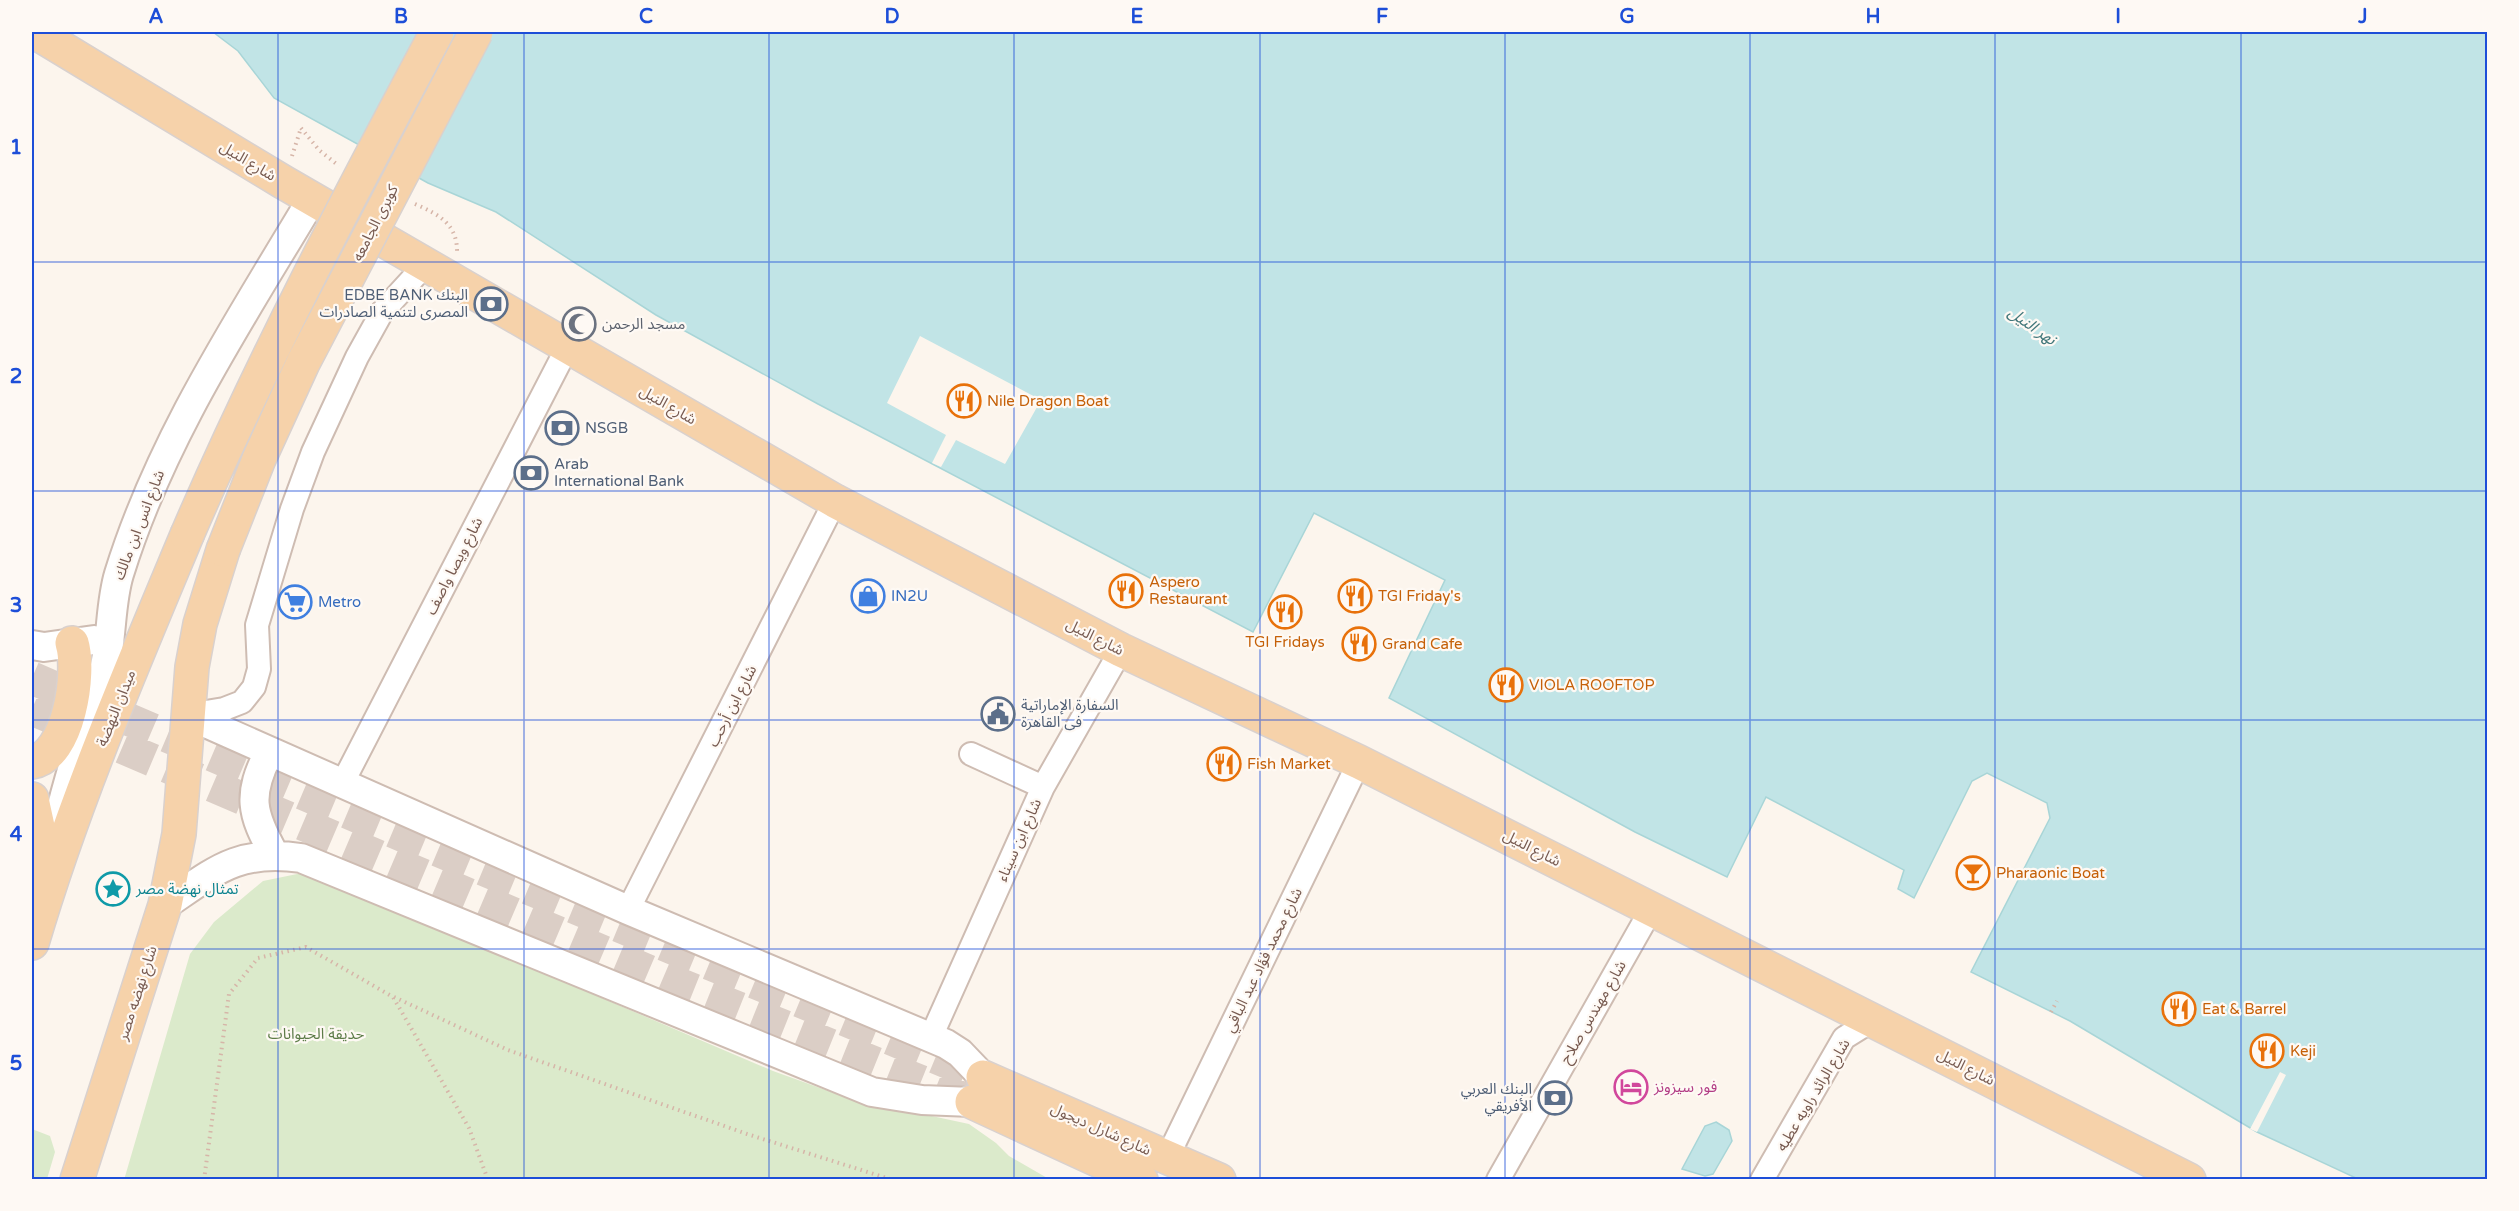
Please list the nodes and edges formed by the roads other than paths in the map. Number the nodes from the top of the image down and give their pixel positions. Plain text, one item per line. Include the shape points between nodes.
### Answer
1 (34, 32) edge
2 (437, 32) edge
3 (476, 32) edge
4 (32, 36) edge
5 (312, 199) junction
6 (426, 264) junction
7 (567, 348) junction
8 (835, 501) junction
9 (111, 638) junction
10 (72, 643) junction
11 (32, 645) edge
12 (1121, 650) junction
13 (188, 715) junction
14 (269, 752) junction
15 (971, 754) dead end
16 (32, 762) edge
17 (1359, 762) junction
18 (342, 784) junction
19 (1043, 787) junction
20 (32, 799) edge
21 (274, 854) junction
22 (50, 882) junction
23 (165, 905) junction
24 (1652, 908) junction
25 (628, 910) junction
26 (32, 935) edge
27 (1873, 1020) junction
28 (931, 1037) junction
29 (978, 1090) junction
30 (1167, 1158) junction
31 (2177, 1177) edge
32 (77, 1179) edge
33 (1141, 1179) edge
34 (1219, 1179) edge
35 (1498, 1179) edge
36 (1762, 1179) edge

1 - 4 street
1 - 5 main road, شارع النيل
2 - 22 main road, ميدان النهضة, bridge via 226,443 112,716
3 - 13 main road, كوبرى الجامعه, bridge via 303,363 259,459 223,550 200,624
5 - 6 main road, شارع النيل
5 - 9 street, شارع انس ابن مالك via 195,393 170,447 118,577
6 - 7 main road, شارع النيل
6 - 13 street via 382,312 313,452 291,509 257,625 259,669 254,687 242,702
7 - 8 main road, شارع النيل
7 - 18 street, شارع ويصا واصف
8 - 12 main road, شارع النيل
8 - 25 street, شارع ابن أرحب
9 - 10 street
9 - 22 street, شارع انس ابن مالك via 103,676 61,804
10 - 11 street
10 - 16 main road via 77,659 70,707 49,753
12 - 17 main road, شارع النيل
12 - 19 street, شارع ابن سيناء
13 - 14 street
13 - 23 main road, شارع نهضه مصر via 182,802
14 - 18 street
14 - 21 street via 253,798 254,813
15 - 19 street
17 - 24 main road, شارع النيل
17 - 30 street, شارع محمد فؤاد عبد الباقي
18 - 25 street
19 - 28 street, شارع ابن سيناء
20 - 22 main road
21 - 23 street via 225,865
21 - 29 street via 301,858 872,1092 922,1100
22 - 26 main road
23 - 32 main road, شارع نهضه مصر
24 - 27 main road, شارع النيل
24 - 35 street, شارع مهندس صلاح
25 - 28 street
27 - 31 main road, شارع النيل
27 - 36 street, شارع الرائد راويه عطيه via 1844,1038
28 - 29 street via 960,1053
29 - 30 main road, شارع شارل ديجول
29 - 33 main road, شارع شارل ديجول
30 - 34 main road, شارع شارل ديجول

